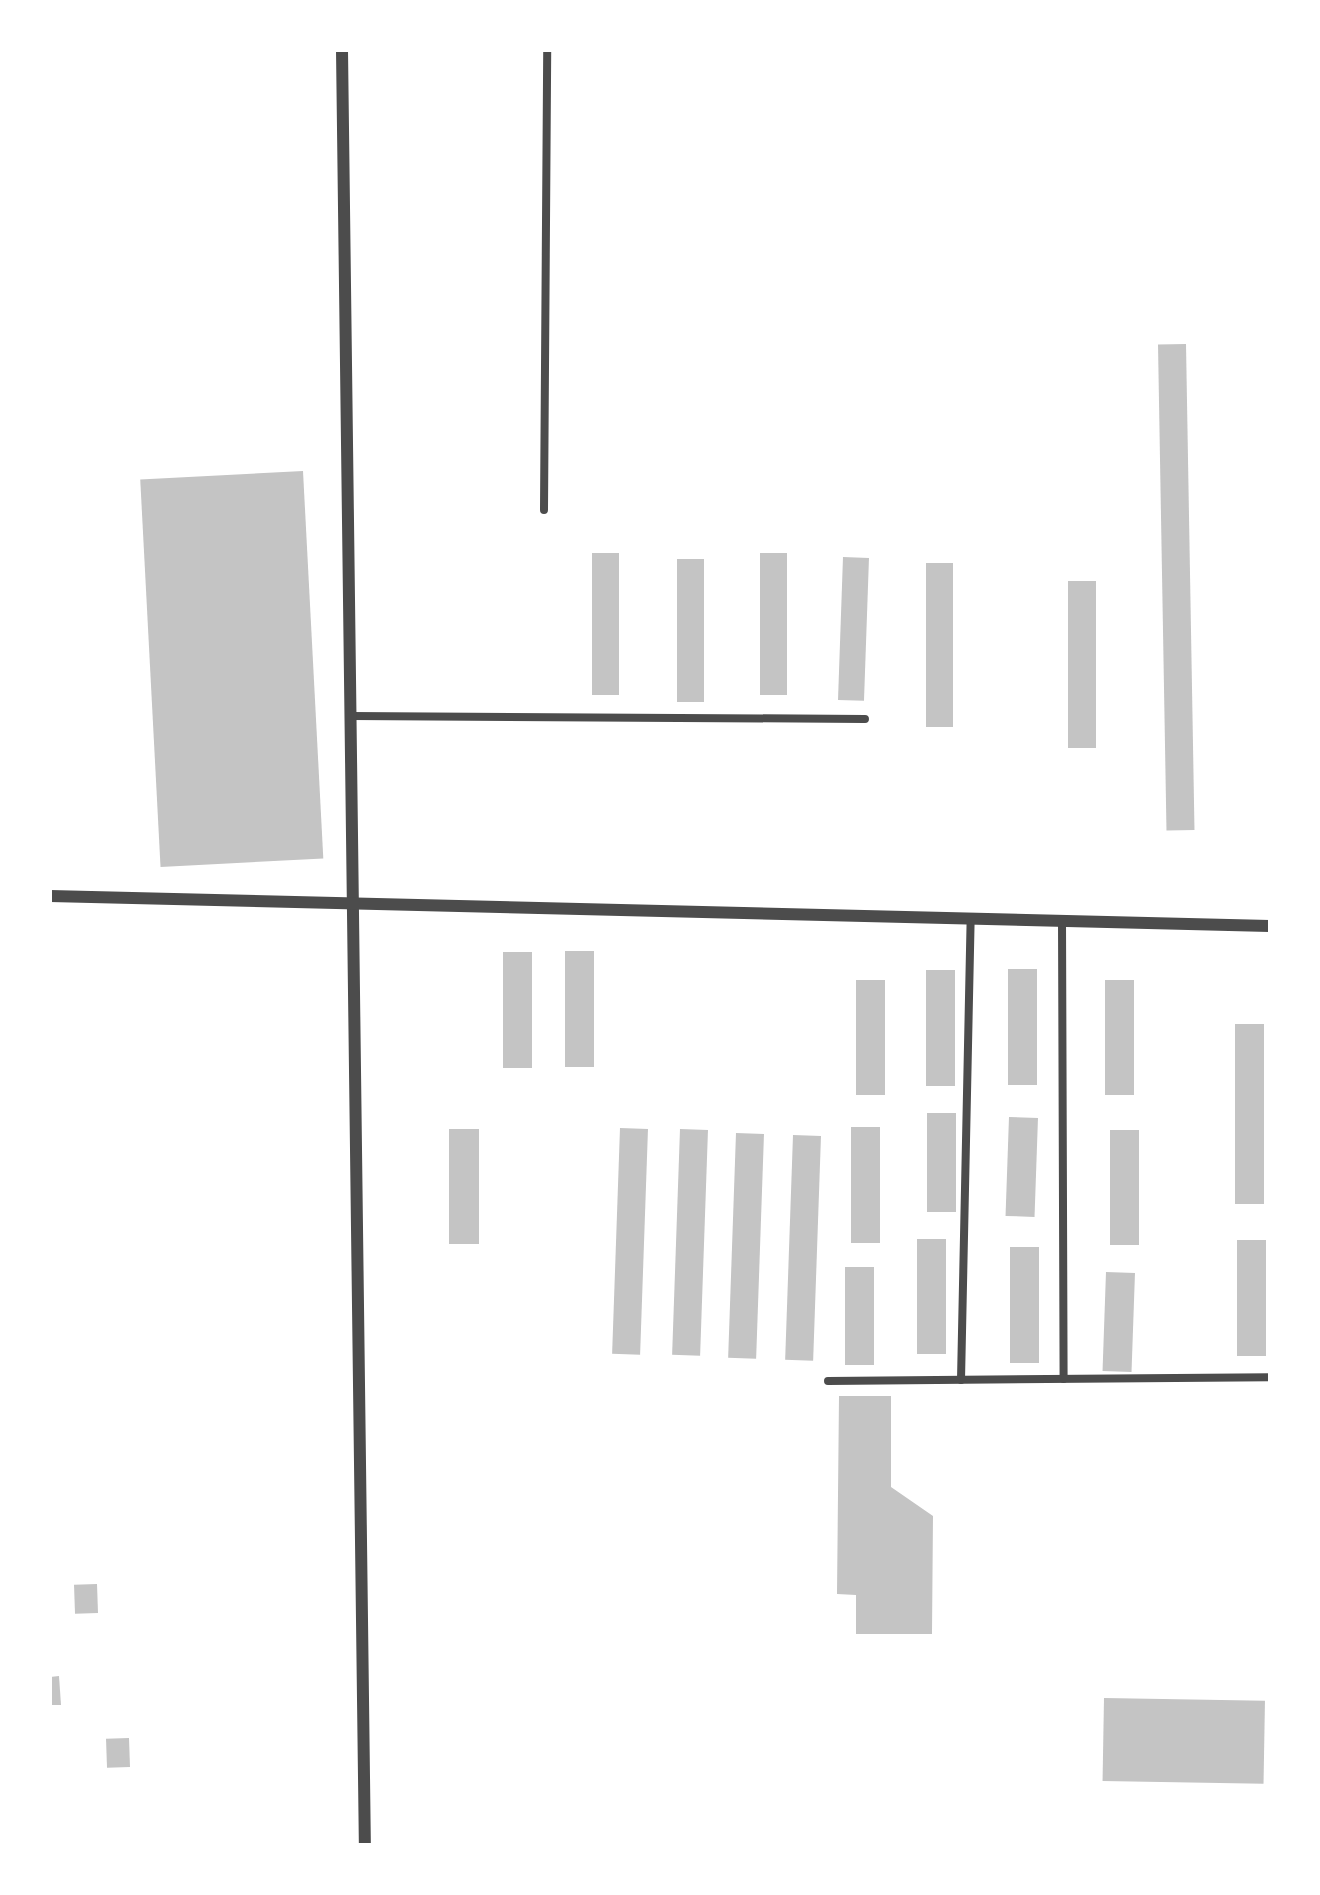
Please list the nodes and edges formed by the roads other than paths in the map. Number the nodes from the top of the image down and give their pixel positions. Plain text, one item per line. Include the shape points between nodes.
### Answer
1 (342, 50) edge
2 (547, 50) edge
3 (544, 510) dead end
4 (351, 716) junction
5 (865, 719) dead end
6 (50, 896) edge
7 (353, 899) junction
8 (971, 917) junction
9 (1062, 920) junction
10 (1270, 926) edge
11 (1270, 1377) edge
12 (1064, 1379) junction
13 (961, 1380) junction
14 (828, 1381) dead end
15 (365, 1845) edge

1 - 4 street
2 - 3 street
4 - 5 street
4 - 7 street
6 - 7 street
7 - 8 street
7 - 15 street
8 - 9 street
8 - 13 street
9 - 10 street
9 - 12 street
11 - 12 street
12 - 13 street
13 - 14 street

